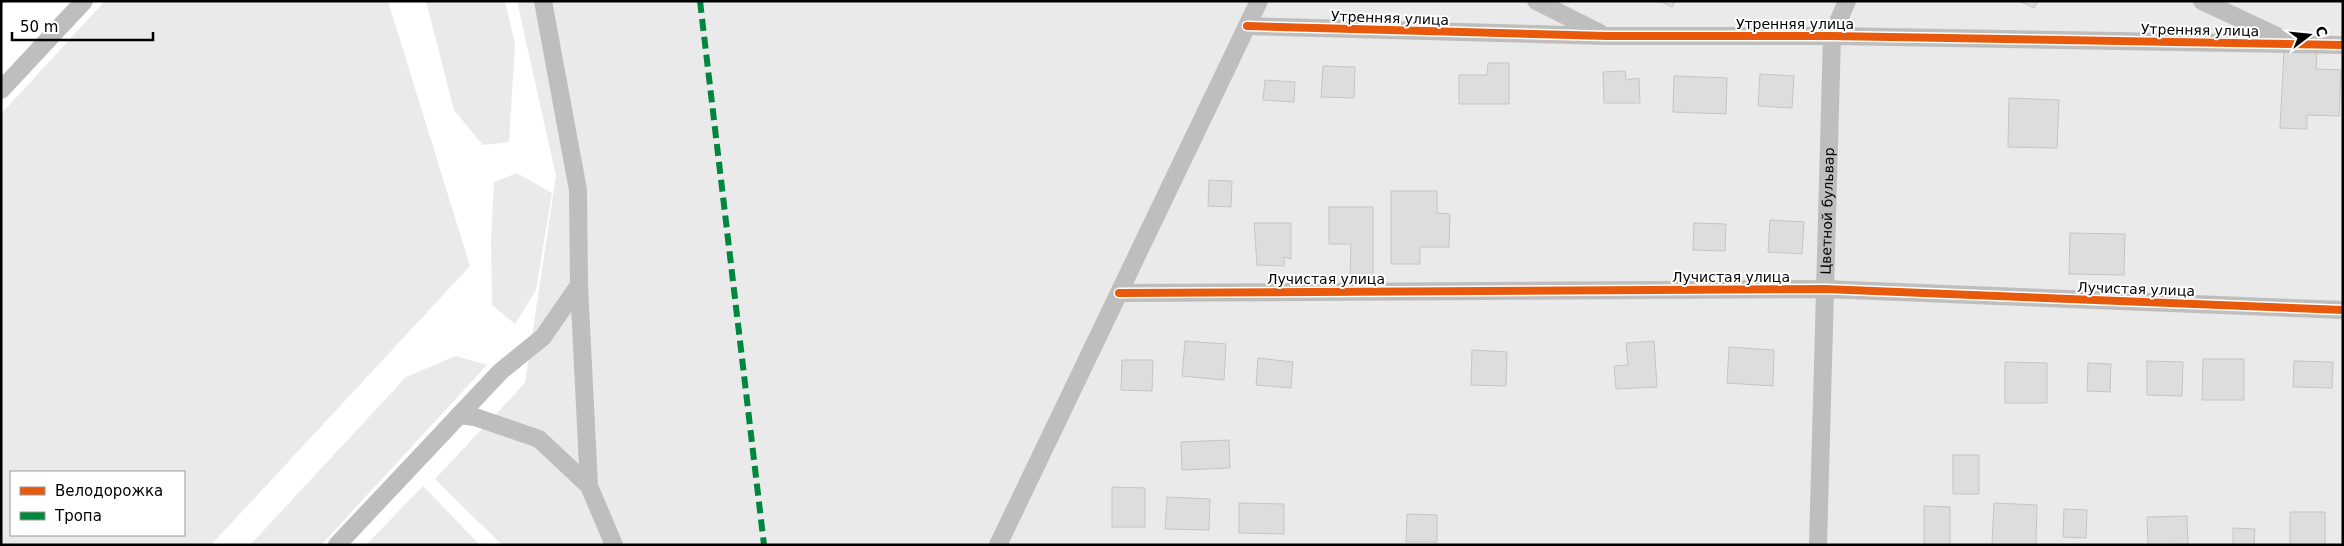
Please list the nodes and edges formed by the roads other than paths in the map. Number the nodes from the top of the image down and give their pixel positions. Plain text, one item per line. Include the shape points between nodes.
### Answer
1 (84, 1) edge
2 (543, 1) edge
3 (1259, 1) edge
4 (1536, 1) edge
5 (1847, 1) edge
6 (2202, 1) edge
7 (1247, 26) junction
8 (1607, 36) junction
9 (1832, 36) junction
10 (2296, 45) junction
11 (2343, 45) edge
12 (1, 90) edge
13 (579, 286) junction
14 (1825, 289) junction
15 (1119, 293) junction
16 (2343, 310) edge
17 (459, 415) junction
18 (589, 486) junction
19 (337, 545) edge
20 (614, 545) edge
21 (998, 545) edge
22 (1818, 545) edge

1 - 12 street
2 - 13 street via 578,190
3 - 7 street
4 - 8 street
5 - 9 street, Цветной бульвар
6 - 10 street
7 - 8 street, Утренняя улица
7 - 15 street
8 - 9 street, Утренняя улица
9 - 10 street, Утренняя улица
9 - 14 street, Цветной бульвар
10 - 11 street, Утренняя улица
13 - 17 street via 543,337 501,370
13 - 18 street
14 - 15 street, Лучистая улица
14 - 16 street, Лучистая улица
14 - 22 street, Цветной бульвар
15 - 21 street
17 - 18 street via 476,417 539,439
17 - 19 street
18 - 20 street

